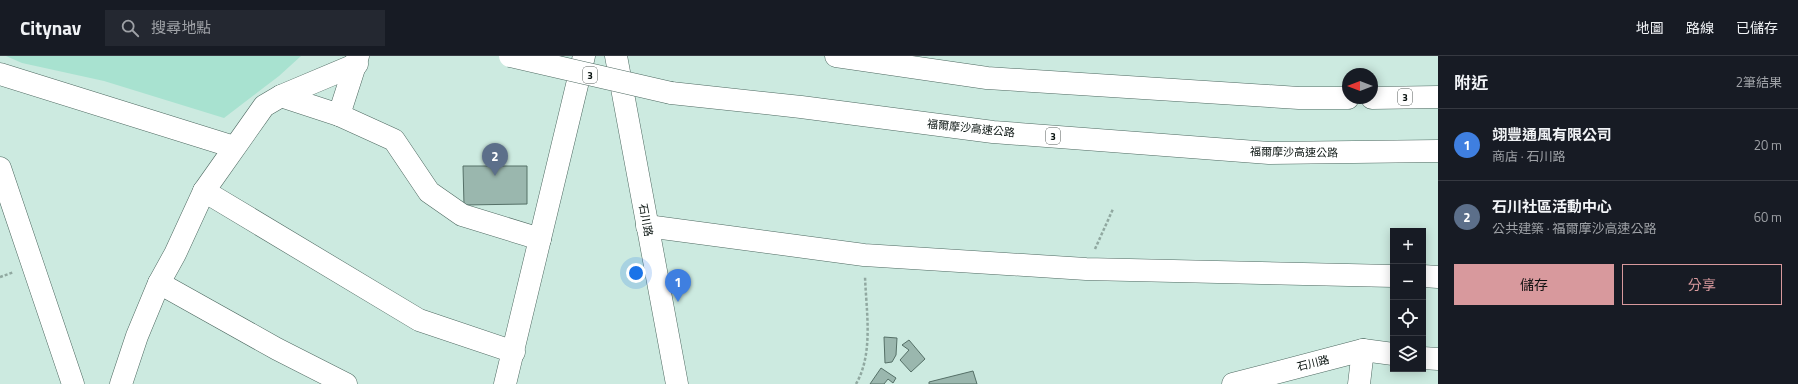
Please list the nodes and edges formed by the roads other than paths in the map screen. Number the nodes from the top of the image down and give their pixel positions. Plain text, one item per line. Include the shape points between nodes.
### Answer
1 (510, 56) edge
2 (584, 56) edge
3 (616, 56) edge
4 (836, 56) edge
5 (357, 60) edge
6 (0, 74) edge
7 (280, 96) junction
8 (1438, 97) edge
9 (1342, 98) edge
10 (1378, 98) edge
11 (339, 115) junction
12 (234, 147) junction
13 (1438, 151) edge
14 (0, 168) edge
15 (204, 191) junction
16 (647, 226) junction
17 (540, 239) junction
18 (1390, 276) edge
19 (1426, 276) edge
20 (1438, 277) edge
21 (159, 283) junction
22 (1363, 350) junction
23 (514, 352) junction
24 (1390, 354) edge
25 (1426, 358) edge
26 (1438, 359) edge
27 (73, 384) edge
28 (121, 384) edge
29 (346, 384) edge
30 (505, 384) edge
31 (677, 384) edge
32 (1233, 384) edge
33 (1359, 384) edge

1 - 13 main road, 福爾摩沙高速公路 / 3, bridge via 671,93 993,132 1269,153
2 - 17 main road
3 - 16 main road, 石川路
4 - 9 main road via 987,78 1299,98
5 - 7 main road
5 - 11 main road
6 - 12 main road
7 - 11 main road
7 - 12 main road via 264,106
8 - 10 main road, 3
11 - 17 main road via 394,140 429,192 462,215
12 - 15 main road
14 - 27 main road
15 - 21 main road
15 - 23 main road via 419,320
16 - 18 main road via 864,255 1086,269
16 - 31 main road, 石川路
17 - 23 main road
19 - 20 main road
21 - 28 main road
21 - 29 main road
22 - 24 main road, 石川路
22 - 32 main road, 石川路
22 - 33 main road
23 - 30 main road
25 - 26 main road

